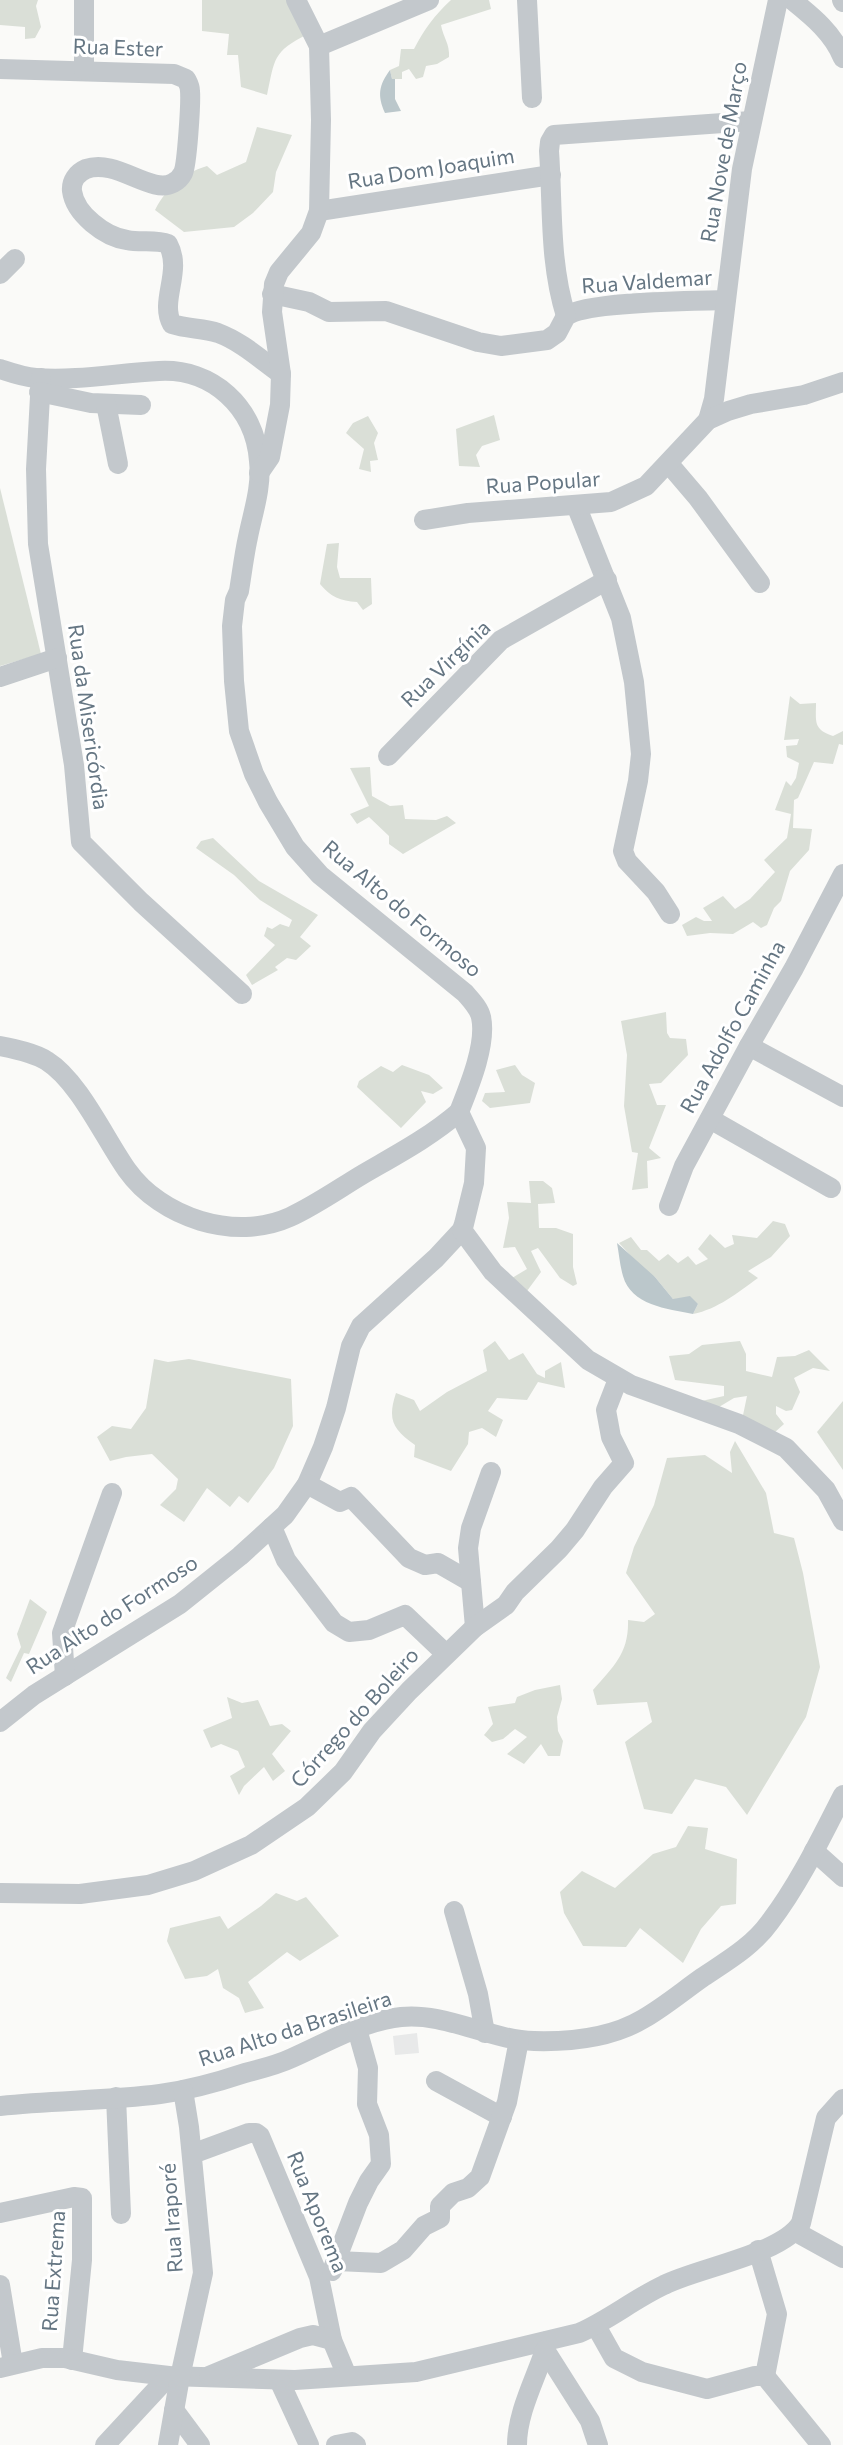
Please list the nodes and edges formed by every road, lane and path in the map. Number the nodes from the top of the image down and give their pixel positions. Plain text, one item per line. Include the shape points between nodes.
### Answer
1 (84, 0) edge
2 (296, 0) edge
3 (429, 0) edge
4 (527, 0) edge
5 (778, 0) edge
6 (792, 0) edge
7 (319, 45) junction
8 (842, 50) edge
9 (0, 69) edge
10 (84, 70) junction
11 (532, 98) dead end
12 (752, 121) junction
13 (551, 175) junction
14 (319, 211) junction
15 (15, 259) dead end
16 (0, 274) edge
17 (272, 294) junction
18 (725, 300) junction
19 (566, 316) junction
20 (0, 369) edge
21 (281, 374) junction
22 (843, 382) edge
23 (40, 385) junction
24 (106, 404) junction
25 (141, 405) dead end
26 (708, 420) junction
27 (118, 464) dead end
28 (669, 464) junction
29 (259, 473) junction
30 (576, 505) junction
31 (424, 520) dead end
32 (608, 580) junction
33 (760, 583) dead end
34 (57, 658) junction
35 (0, 677) edge
36 (388, 756) dead end
37 (841, 882) edge
38 (670, 914) dead end
39 (242, 994) dead end
40 (0, 1046) edge
41 (749, 1046) junction
42 (843, 1096) edge
43 (459, 1112) junction
44 (710, 1119) junction
45 (831, 1188) dead end
46 (669, 1206) dead end
47 (462, 1230) junction
48 (618, 1379) junction
49 (492, 1472) dead end
50 (307, 1484) junction
51 (112, 1492) dead end
52 (843, 1521) edge
53 (272, 1527) junction
54 (471, 1582) junction
55 (475, 1627) junction
56 (446, 1654) junction
57 (65, 1676) junction
58 (0, 1722) edge
59 (843, 1795) edge
60 (814, 1851) junction
61 (843, 1876) edge
62 (0, 1893) edge
63 (454, 1911) dead end
64 (357, 2029) junction
65 (485, 2033) junction
66 (519, 2040) junction
67 (436, 2081) dead end
68 (183, 2090) junction
69 (116, 2097) junction
70 (843, 2099) edge
71 (0, 2106) edge
72 (502, 2117) junction
73 (192, 2154) junction
74 (0, 2213) edge
75 (121, 2214) dead end
76 (796, 2232) junction
77 (758, 2250) junction
78 (843, 2258) edge
79 (337, 2261) junction
80 (0, 2285) edge
81 (322, 2289) junction
82 (596, 2326) junction
83 (332, 2340) junction
84 (546, 2346) junction
85 (72, 2360) junction
86 (6, 2366) edge
87 (347, 2376) junction
88 (765, 2376) junction
89 (174, 2377) junction
90 (202, 2379) junction
91 (279, 2380) junction
92 (174, 2410) junction
93 (105, 2445) edge
94 (168, 2445) edge
95 (200, 2445) edge
96 (309, 2445) edge
97 (336, 2445) edge
98 (356, 2445) edge
99 (517, 2445) edge
100 (598, 2445) edge
101 (821, 2445) edge

1 - 10 street
2 - 7 street
3 - 7 street
4 - 11 street
5 - 12 street, Rua Nove de Março
6 - 8 street
7 - 14 street
9 - 10 street, Rua Ester
10 - 21 street, Rua Ester via 174,74 186,79 190,92 187,156 184,172 178,179 168,184 155,183 110,167 92,167 74,179 73,196 88,218 121,239 168,244 174,266 169,307 172,324 232,339
12 - 13 street via 554,135 550,146
12 - 18 street, Rua Nove de Março
13 - 14 street, Rua Dom Joaquim
13 - 19 street via 554,262
14 - 17 street via 311,233 279,272
15 - 16 street
17 - 19 street, Rua Valdemar via 329,312 386,311 501,346 547,340 557,333
17 - 21 street
18 - 19 street, Rua Valdemar via 603,307
18 - 26 street, Rua Nove de Março
20 - 23 street
21 - 29 street via 272,448
22 - 26 street, Rua Popular via 804,395 752,404
23 - 24 street via 91,403
23 - 29 street via 80,377 160,371 195,375 220,387 239,406 257,447
23 - 34 street, Rua da Misericórdia via 38,544
24 - 25 street
24 - 27 street
26 - 28 street, Rua Popular
28 - 30 street, Rua Popular via 646,486 631,494 611,502
28 - 33 street
29 - 43 street, Rua Alto do Formoso via 232,626 239,731 268,802 306,861 465,993 476,1007 481,1017 478,1052
30 - 31 street, Rua Popular
30 - 32 street
32 - 36 street, Rua Virgínia via 501,640
32 - 38 street via 624,629 641,754 623,851
34 - 35 street
34 - 39 street, Rua da Misericórdia via 74,765 81,842
37 - 41 street, Rua Adolfo Caminha
40 - 43 street via 46,1060 53,1066 78,1095 127,1171 147,1192 176,1213 219,1224 258,1225 289,1218 416,1143
41 - 42 street
41 - 44 street, Rua Adolfo Caminha
43 - 47 street via 476,1148 474,1183
44 - 45 street
44 - 46 street, Rua Adolfo Caminha via 684,1166
47 - 48 street via 510,1289 588,1360
47 - 50 street, Rua Alto do Formoso via 361,1326 351,1346 329,1429
48 - 52 street via 739,1424 786,1449 826,1490
48 - 55 street, Córrego do Boleiro via 606,1410 611,1437 624,1463 559,1549 506,1605
49 - 54 street via 471,1528
50 - 53 street, Rua Alto do Formoso via 295,1504
50 - 54 street via 340,1502 351,1497 409,1558 425,1565 438,1563
51 - 57 street via 62,1633
53 - 56 street via 285,1560 334,1623 350,1632 369,1630 405,1615
53 - 57 street, Rua Alto do Formoso via 180,1604
54 - 55 street
55 - 56 street, Córrego do Boleiro
56 - 62 street, Córrego do Boleiro via 372,1731 343,1772 308,1808 251,1845 194,1871 148,1885 80,1894
57 - 58 street, Rua Alto do Formoso
59 - 60 street, Rua Alto da Brasileira
60 - 61 street
60 - 66 street, Rua Alto da Brasileira via 770,1923 750,1943 644,2019 591,2038
63 - 65 street
64 - 65 street, Rua Alto da Brasileira via 400,2017 416,2017
64 - 68 street, Rua Alto da Brasileira via 289,2060
64 - 79 street via 368,2068 367,2104 379,2135 381,2164 358,2203
65 - 66 street, Rua Alto da Brasileira
66 - 72 street
67 - 72 street
68 - 69 street, Rua Alto da Brasileira
68 - 73 street, Rua Iraporé
69 - 71 street, Rua Alto da Brasileira
69 - 75 street
70 - 76 street via 826,2118
72 - 79 street via 480,2177 440,2206 440,2218 424,2226 403,2250 381,2263
73 - 81 street, Rua Aporema via 249,2133 261,2136
73 - 89 street, Rua Iraporé via 203,2273
74 - 85 street, Rua Extrema via 74,2196 82,2198 82,2260
76 - 77 street
76 - 78 street
77 - 82 street via 664,2284
77 - 88 street via 777,2314
79 - 81 street
80 - 86 street
81 - 83 street, Rua Aporema
82 - 84 street
82 - 88 street via 615,2358 642,2372 707,2389
83 - 87 street, Rua Aporema
83 - 90 street via 313,2335 300,2338
84 - 87 street via 416,2372
84 - 99 street via 525,2407
84 - 100 street via 590,2421
85 - 86 street via 42,2358
85 - 89 street
87 - 91 street
88 - 101 street
89 - 90 street
89 - 92 street, Rua Iraporé
89 - 93 street
90 - 91 street
91 - 96 street
92 - 94 street, Rua Iraporé
92 - 95 street
97 - 98 street

